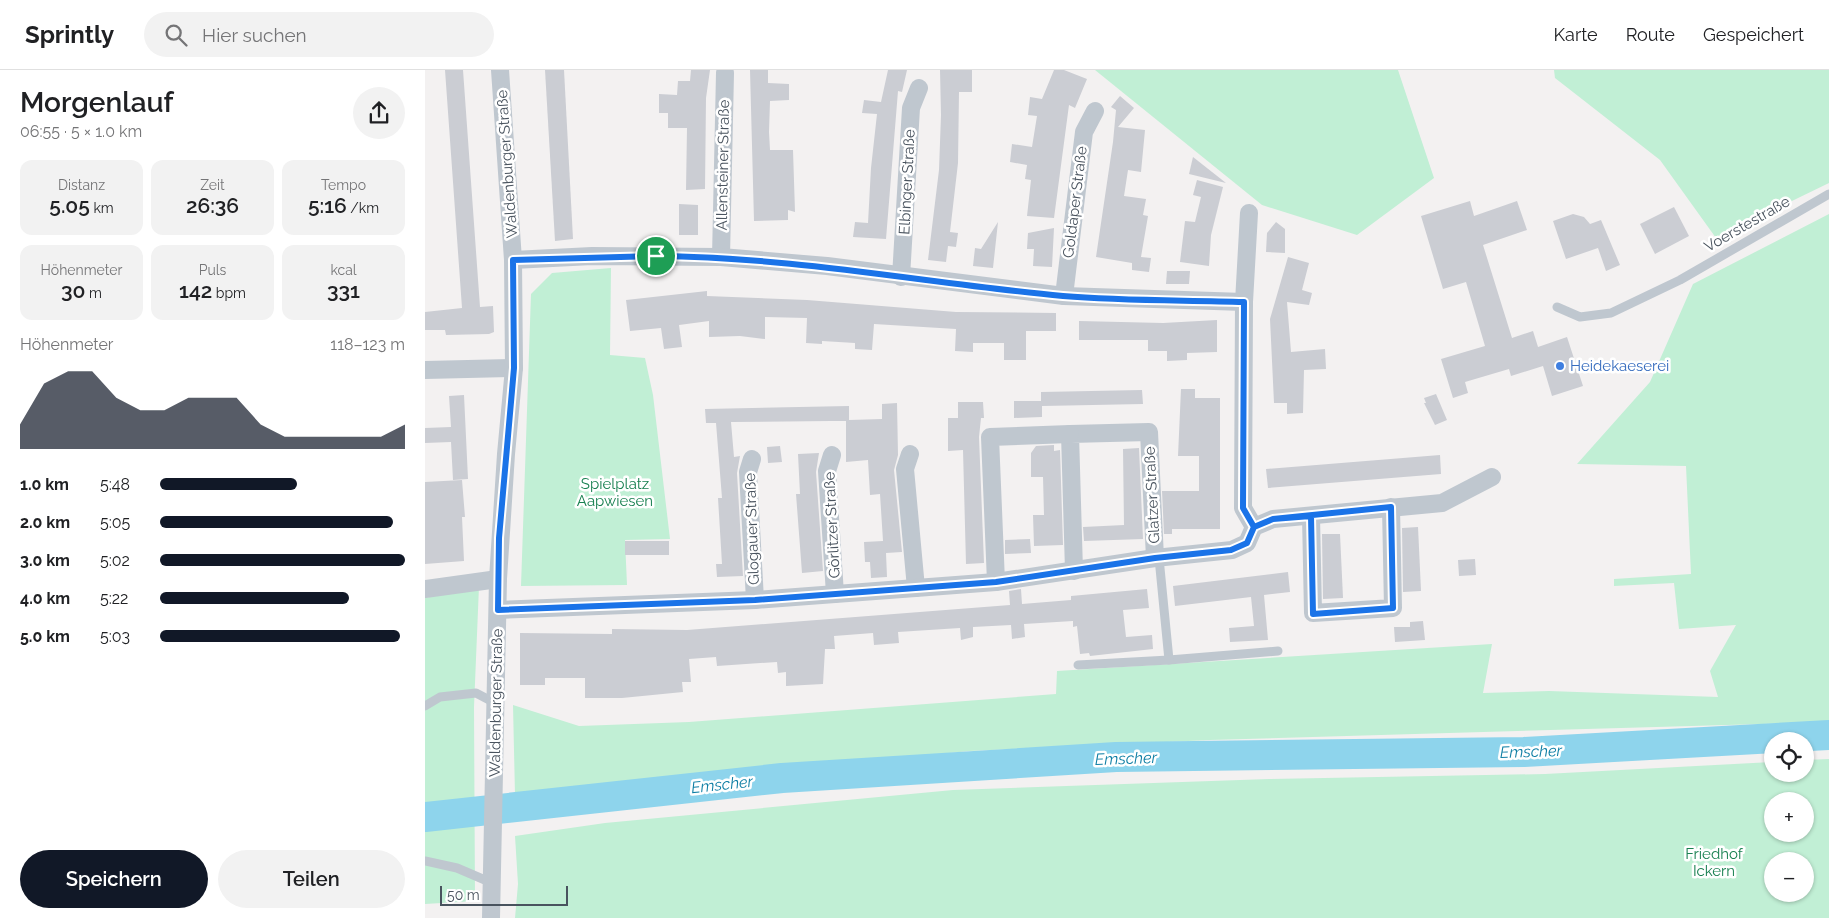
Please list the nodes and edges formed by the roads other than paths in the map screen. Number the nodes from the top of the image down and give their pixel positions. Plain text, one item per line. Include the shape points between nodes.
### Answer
1 (501, 70) edge
2 (725, 72) dead end
3 (919, 88) dead end
4 (1095, 111) dead end
5 (1829, 194) edge
6 (1249, 213) dead end
7 (721, 257) junction
8 (513, 260) junction
9 (901, 277) junction
10 (1064, 296) junction
11 (1244, 302) junction
12 (1557, 307) dead end
13 (514, 368) junction
14 (425, 370) edge
15 (1070, 434) junction
16 (910, 454) dead end
17 (832, 455) dead end
18 (753, 459) dead end
19 (1492, 477) dead end
20 (1391, 507) junction
21 (1311, 516) junction
22 (1254, 527) junction
23 (1157, 558) junction
24 (1074, 571) junction
25 (498, 579) junction
26 (996, 582) junction
27 (916, 588) junction
28 (425, 589) edge
29 (835, 594) junction
30 (755, 600) junction
31 (498, 610) junction
32 (1278, 651) dead end
33 (1169, 660) junction
34 (1078, 665) dead end
35 (495, 703) junction
36 (425, 706) edge
37 (425, 861) edge
38 (492, 883) junction
39 (491, 918) edge

1 - 8 street, Waldenburger Straße
2 - 7 street, Allensteiner Straße
3 - 9 street, Elbinger Straße via 911,108
4 - 10 street, Goldaper Straße via 1084,132
5 - 12 lane, Voerstestraße via 1680,280 1611,313 1580,317
6 - 11 street
7 - 8 street via 592,256
7 - 9 street via 827,266
8 - 13 street, Waldenburger Straße
9 - 10 street
10 - 11 street
11 - 22 street via 1243,508
13 - 14 street
13 - 25 street, Waldenburger Straße
15 - 23 street, Glatzer Straße via 1149,432
15 - 24 street
15 - 26 street via 990,437
16 - 27 street via 905,469
17 - 29 street, Görlitzer Straße via 827,471
18 - 30 street, Glogauer Straße via 748,472
19 - 20 street via 1442,503
20 - 21 street
20 - 21 street via 1393,608 1313,614
21 - 22 street via 1273,519
22 - 23 street via 1247,543 1231,550
23 - 24 street
23 - 33 lane
24 - 26 street
25 - 28 street
25 - 31 street, Waldenburger Straße
26 - 27 street
27 - 29 street
29 - 30 street
30 - 31 street
31 - 35 street, Waldenburger Straße
32 - 33 lane
33 - 34 lane
35 - 36 lane via 476,693 440,697
35 - 38 street, Waldenburger Straße
37 - 38 lane via 457,868
38 - 39 street, Waldenburger Straße

